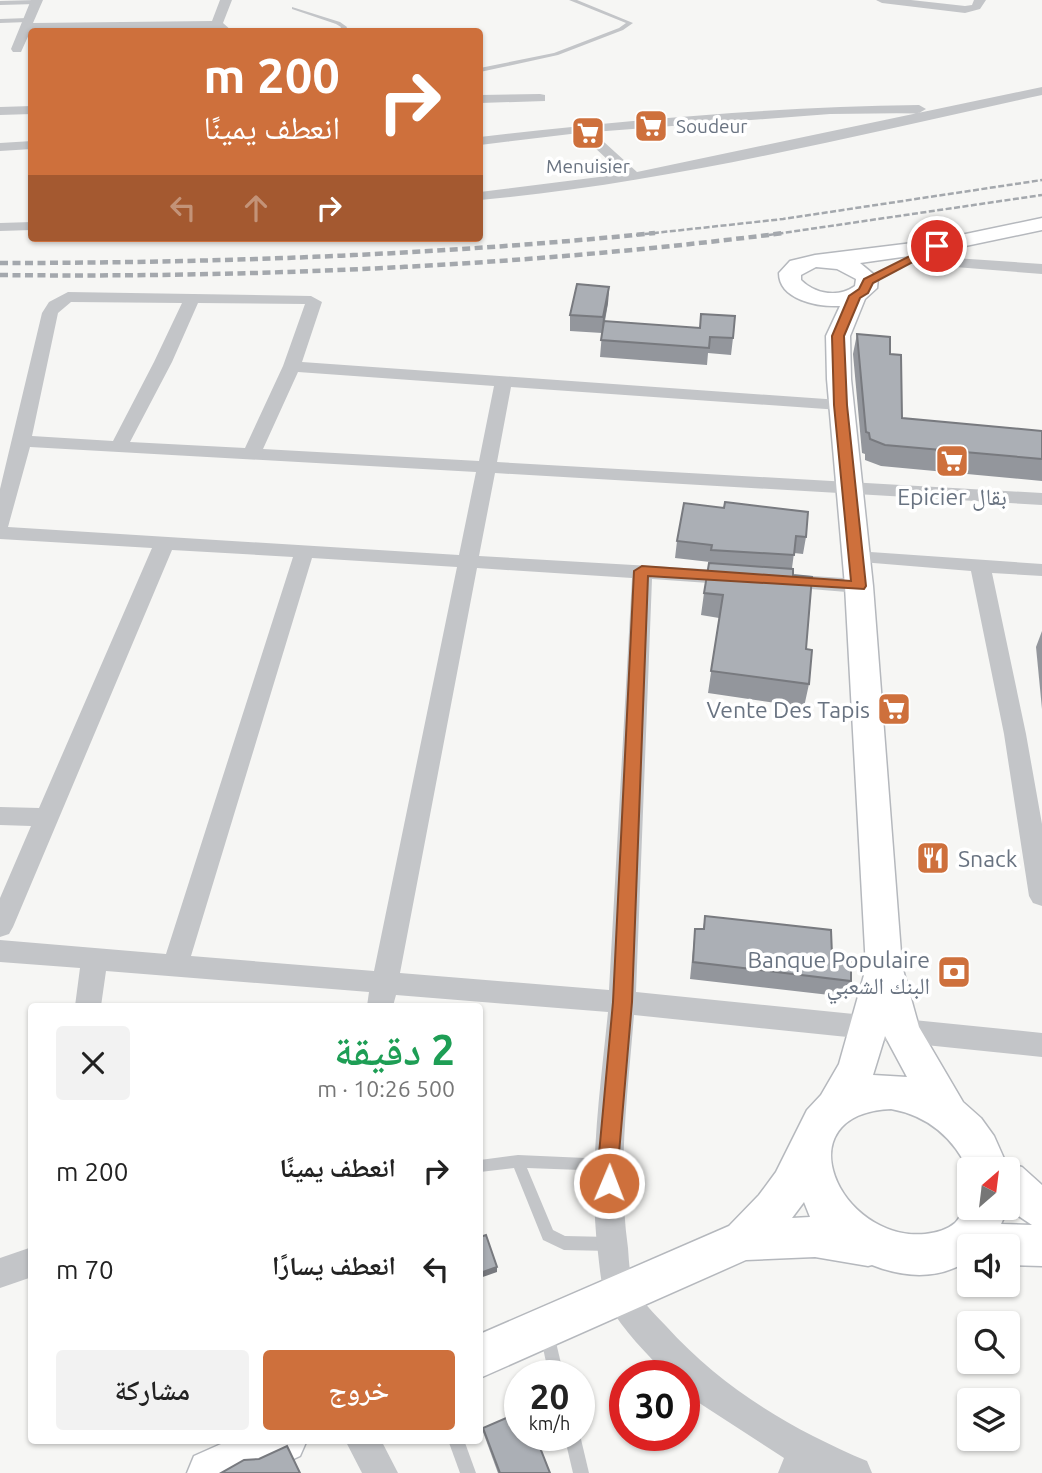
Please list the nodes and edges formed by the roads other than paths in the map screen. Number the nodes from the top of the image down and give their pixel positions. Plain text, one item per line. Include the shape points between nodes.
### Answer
1 (226, 0) edge
2 (572, 0) edge
3 (882, 0) edge
4 (980, 0) edge
5 (37, 1) edge
6 (903, 1) edge
7 (0, 3) edge
8 (294, 8) dead end
9 (0, 21) edge
10 (27, 23) junction
11 (68, 28) edge
12 (222, 28) edge
13 (344, 28) edge
14 (17, 49) junction
15 (28, 49) edge
16 (0, 50) edge
17 (483, 70) edge
18 (1042, 91) edge
19 (540, 98) dead end
20 (483, 99) edge
21 (28, 111) edge
22 (956, 111) junction
23 (4, 115) edge
24 (735, 118) junction
25 (582, 129) junction
26 (483, 141) edge
27 (28, 145) edge
28 (0, 147) edge
29 (768, 150) junction
30 (634, 176) junction
31 (483, 196) edge
32 (1042, 224) edge
33 (28, 226) edge
34 (0, 227) edge
35 (937, 246) junction
36 (910, 260) junction
37 (824, 261) junction
38 (1042, 270) edge
39 (861, 288) junction
40 (808, 295) junction
41 (192, 298) junction
42 (838, 336) junction
43 (292, 366) junction
44 (504, 380) junction
45 (840, 405) junction
46 (22, 441) junction
47 (119, 446) junction
48 (251, 454) junction
49 (489, 468) junction
50 (850, 487) junction
51 (1042, 499) edge
52 (0, 524) edge
53 (0, 533) edge
54 (164, 544) junction
55 (304, 553) junction
56 (856, 556) junction
57 (470, 561) junction
58 (980, 566) junction
59 (1042, 570) edge
60 (642, 571) junction
61 (859, 586) junction
62 (0, 816) edge
63 (46, 817) junction
64 (1042, 896) edge
65 (0, 927) edge
66 (0, 951) edge
67 (94, 959) junction
68 (175, 965) junction
69 (382, 995) edge
70 (622, 1002) junction
71 (88, 1003) edge
72 (885, 1030) junction
73 (1042, 1045) edge
74 (949, 1114) junction
75 (824, 1124) junction
76 (986, 1157) edge
77 (518, 1161) junction
78 (608, 1165) junction
79 (483, 1166) edge
80 (1020, 1193) edge
81 (1042, 1209) edge
82 (744, 1240) junction
83 (611, 1244) junction
84 (1020, 1244) edge
85 (1042, 1246) edge
86 (880, 1248) junction
87 (957, 1248) edge
88 (28, 1263) edge
89 (0, 1273) edge
90 (621, 1294) junction
91 (546, 1328) junction
92 (483, 1355) edge
93 (553, 1360) edge
94 (275, 1444) edge
95 (364, 1444) edge
96 (457, 1444) edge
97 (576, 1451) edge
98 (799, 1462) edge
99 (211, 1473) edge
100 (381, 1473) edge
101 (468, 1473) edge
102 (581, 1473) edge
103 (855, 1473) edge

1 - 12 street
2 - 17 lane via 630,23 556,54
3 - 6 street
4 - 6 street via 976,8 965,10
5 - 7 lane
5 - 10 street
8 - 13 lane
9 - 10 lane
10 - 11 street
10 - 14 street
14 - 15 street
14 - 16 street
18 - 22 street
19 - 20 street
21 - 23 street
22 - 24 street via 857,109
22 - 29 street
24 - 25 street
24 - 29 street
25 - 26 street
25 - 30 street
27 - 28 street
29 - 30 street
30 - 31 street
32 - 35 street
33 - 34 street
35 - 36 street
35 - 37 street
36 - 38 street
36 - 39 street
37 - 39 street via 856,268
37 - 40 street via 801,265 790,273 793,286
39 - 40 street via 826,299
39 - 42 street
40 - 42 street
41 - 43 street via 314,302
41 - 46 street via 78,296 55,305
41 - 47 street
42 - 45 street
43 - 44 street
43 - 48 street
44 - 45 street
44 - 49 street
45 - 50 street
46 - 47 street
46 - 52 street
47 - 48 street
48 - 49 street
49 - 50 street
49 - 57 street
50 - 51 street
50 - 56 street
53 - 54 street
54 - 55 street
54 - 63 street
55 - 57 street
55 - 68 street
56 - 58 street
56 - 61 street
57 - 60 street
57 - 69 street
58 - 59 street
58 - 64 street
60 - 61 street
60 - 70 street
61 - 72 street
62 - 63 street
63 - 65 street
66 - 67 street
67 - 68 street
67 - 71 street
68 - 69 street
69 - 70 street
70 - 72 street
70 - 78 street
72 - 73 street
72 - 74 street
72 - 75 street
74 - 75 street via 923,1099 896,1092 856,1096
74 - 76 street
75 - 82 street via 789,1191
75 - 86 street via 811,1166 823,1202 844,1226
77 - 78 lane
77 - 79 lane
77 - 83 lane via 548,1235 564,1243
78 - 83 street
80 - 81 street
82 - 86 street via 815,1237
82 - 90 street
83 - 90 street
84 - 85 street
86 - 87 street via 920,1255
88 - 89 street
90 - 91 street
90 - 98 street via 661,1346 702,1385 766,1429
91 - 92 street
91 - 93 lane
94 - 99 street
95 - 100 street
96 - 101 lane
97 - 102 lane
98 - 103 street

